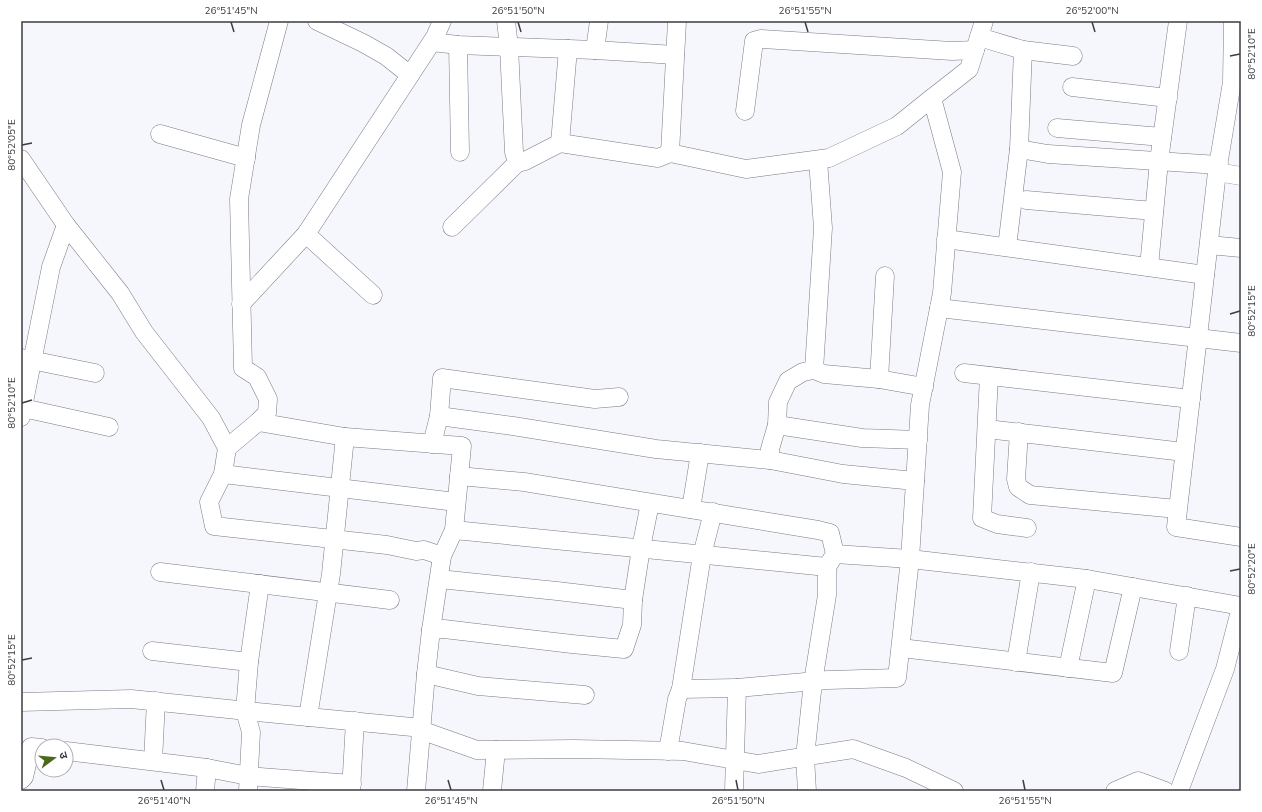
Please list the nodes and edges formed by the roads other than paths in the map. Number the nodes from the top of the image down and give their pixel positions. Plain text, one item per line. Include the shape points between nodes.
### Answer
1 (279, 21) edge
2 (317, 21) edge
3 (442, 21) edge
4 (506, 21) edge
5 (599, 21) edge
6 (677, 21) edge
7 (1178, 21) edge
8 (1233, 21) edge
9 (979, 36) edge
10 (432, 42) junction
11 (458, 45) junction
12 (509, 47) junction
13 (568, 49) junction
14 (595, 50) junction
15 (1022, 50) junction
16 (675, 55) junction
17 (1074, 56) dead end
18 (410, 75) junction
19 (1072, 87) dead end
20 (932, 98) junction
21 (1168, 98) junction
22 (745, 111) dead end
23 (1057, 128) dead end
24 (160, 134) dead end
25 (1162, 137) junction
26 (560, 143) junction
27 (1019, 149) junction
28 (460, 152) dead end
29 (670, 154) junction
30 (246, 158) junction
31 (21, 159) edge
32 (818, 160) junction
33 (1159, 161) junction
34 (517, 163) junction
35 (1218, 168) junction
36 (1241, 176) edge
37 (1026, 200) dead end
38 (1154, 211) junction
39 (66, 225) junction
40 (452, 227) dead end
41 (306, 234) junction
42 (946, 239) junction
43 (1209, 245) junction
44 (1007, 247) junction
45 (1241, 248) edge
46 (1149, 267) junction
47 (1205, 275) junction
48 (885, 276) dead end
49 (373, 295) dead end
50 (241, 304) junction
51 (939, 308) junction
52 (1199, 338) junction
53 (1241, 343) edge
54 (26, 359) edge
55 (814, 370) junction
56 (95, 373) dead end
57 (964, 373) dead end
58 (989, 376) junction
59 (879, 379) junction
60 (924, 387) junction
61 (618, 397) dead end
62 (1191, 399) junction
63 (22, 412) edge
64 (439, 416) junction
65 (258, 422) junction
66 (777, 425) junction
67 (109, 427) dead end
68 (986, 429) junction
69 (1019, 432) junction
70 (345, 437) junction
71 (918, 440) junction
72 (432, 444) junction
73 (227, 448) junction
74 (1184, 452) junction
75 (700, 453) junction
76 (770, 460) junction
77 (223, 474) junction
78 (459, 476) junction
79 (915, 481) junction
80 (340, 488) junction
81 (456, 502) junction
82 (650, 503) junction
83 (691, 509) junction
84 (1177, 509) junction
85 (713, 512) junction
86 (1027, 528) dead end
87 (454, 530) junction
88 (1241, 537) edge
89 (335, 539) junction
90 (641, 548) junction
91 (702, 555) junction
92 (442, 556) junction
93 (910, 559) junction
94 (831, 560) junction
95 (160, 572) dead end
96 (1031, 572) junction
97 (439, 579) junction
98 (1087, 579) junction
99 (260, 584) junction
100 (1133, 587) junction
101 (328, 593) junction
102 (1187, 596) junction
103 (390, 600) dead end
104 (633, 600) junction
105 (1241, 606) edge
106 (431, 630) junction
107 (901, 648) junction
108 (152, 651) dead end
109 (1179, 651) dead end
110 (249, 662) junction
111 (1016, 662) junction
112 (1068, 668) junction
113 (426, 674) junction
114 (813, 682) junction
115 (737, 688) junction
116 (682, 689) junction
117 (585, 695) dead end
118 (156, 701) junction
119 (21, 702) edge
120 (245, 711) junction
121 (308, 717) junction
122 (355, 721) junction
123 (421, 730) junction
124 (34, 747) edge
125 (496, 750) junction
126 (668, 751) junction
127 (74, 752) edge
128 (805, 757) junction
129 (735, 760) junction
130 (153, 761) junction
131 (208, 768) junction
132 (21, 780) edge
133 (248, 783) edge
134 (352, 787) edge
135 (205, 791) edge
136 (416, 791) edge
137 (492, 791) edge
138 (734, 791) edge
139 (807, 791) edge
140 (954, 791) edge
141 (1115, 791) edge
142 (1164, 791) edge
143 (1179, 791) edge

1 - 30 street via 251,125
2 - 18 street via 386,56
3 - 10 street
4 - 12 street
5 - 14 street
6 - 16 street
7 - 21 street
8 - 35 street via 1232,82
9 - 15 street
9 - 20 street via 969,69
9 - 22 street via 952,51 761,39 754,41
10 - 11 street
10 - 18 street
11 - 12 street
11 - 28 street
12 - 13 street
12 - 34 street via 514,152
13 - 14 street
13 - 26 street
14 - 16 street
15 - 17 street
15 - 27 street
16 - 29 street
18 - 41 street
19 - 21 street
20 - 32 street via 897,126 829,158
20 - 42 street via 952,172
21 - 25 street
23 - 25 street
24 - 30 street
25 - 33 street
26 - 29 street via 658,158
26 - 34 street
27 - 33 street via 1048,154
27 - 44 street
29 - 32 street via 746,169
30 - 50 street via 239,199
31 - 39 street
32 - 55 street via 823,228
33 - 35 street
33 - 38 street
34 - 40 street
35 - 36 street
35 - 43 street
37 - 38 street
38 - 46 street
39 - 54 street via 51,267
39 - 73 street via 120,293 144,332 211,418
41 - 49 street
41 - 50 street
42 - 44 street
42 - 51 street
43 - 45 street
43 - 47 street
44 - 46 street
46 - 47 street
47 - 52 street
48 - 59 street
50 - 65 street via 243,368 257,377 268,399 267,414
51 - 52 street
51 - 60 street
52 - 53 street
52 - 62 street
54 - 56 street
54 - 63 street
55 - 59 street via 824,374
55 - 66 street via 803,372 788,381 778,402
57 - 58 street
58 - 62 street
58 - 68 street
59 - 60 street
60 - 71 street
61 - 64 street via 595,399 442,378
62 - 74 street
63 - 67 street
64 - 72 street
64 - 75 street via 656,449
65 - 70 street
65 - 73 street
66 - 71 street via 862,438
66 - 76 street via 770,449
68 - 69 street
68 - 86 street via 982,518 997,524
69 - 74 street
69 - 84 street via 1016,479 1018,487 1030,495
70 - 72 street
70 - 80 street
71 - 79 street
72 - 78 street via 462,446
73 - 77 street
74 - 84 street
75 - 76 street
75 - 83 street
76 - 79 street via 843,474
77 - 80 street
77 - 89 street via 209,502 214,526
78 - 81 street
78 - 82 street via 524,482
79 - 93 street
80 - 81 street
80 - 89 street
81 - 87 street
82 - 83 street
82 - 90 street
83 - 85 street
84 - 88 street via 1176,527
85 - 91 street
85 - 94 street via 830,533
87 - 90 street
87 - 92 street
89 - 92 street via 424,550
89 - 101 street
90 - 91 street
90 - 104 street
91 - 94 street
91 - 116 street
92 - 97 street
93 - 94 street
93 - 96 street
93 - 107 street
94 - 114 street
95 - 99 street
96 - 98 street
96 - 111 street
97 - 104 street
97 - 106 street
98 - 100 street
98 - 112 street
99 - 101 street
99 - 110 street
100 - 102 street
100 - 112 street via 1113,673
101 - 103 street
101 - 121 street
102 - 105 street
102 - 109 street
104 - 106 street via 632,625 624,649 444,629
105 - 143 street via 1225,669
106 - 113 street
107 - 111 street
107 - 114 street via 897,678
108 - 110 street
110 - 120 street
111 - 112 street
113 - 117 street via 478,686
113 - 123 street
114 - 115 street
114 - 128 street
115 - 116 street
115 - 129 street
116 - 126 street via 677,699
118 - 119 street via 131,699
118 - 120 street
118 - 130 street
120 - 121 street
120 - 133 street via 251,732
121 - 122 street
122 - 123 street
122 - 134 street
123 - 125 street via 477,750
123 - 136 street
124 - 132 street via 31,747 24,777
125 - 126 street
125 - 137 street
126 - 129 street
127 - 130 street
128 - 129 street via 758,764
128 - 139 street
128 - 140 street via 853,749 906,768
129 - 138 street
130 - 131 street
131 - 133 street
131 - 135 street
133 - 134 street
141 - 142 street via 1138,781

